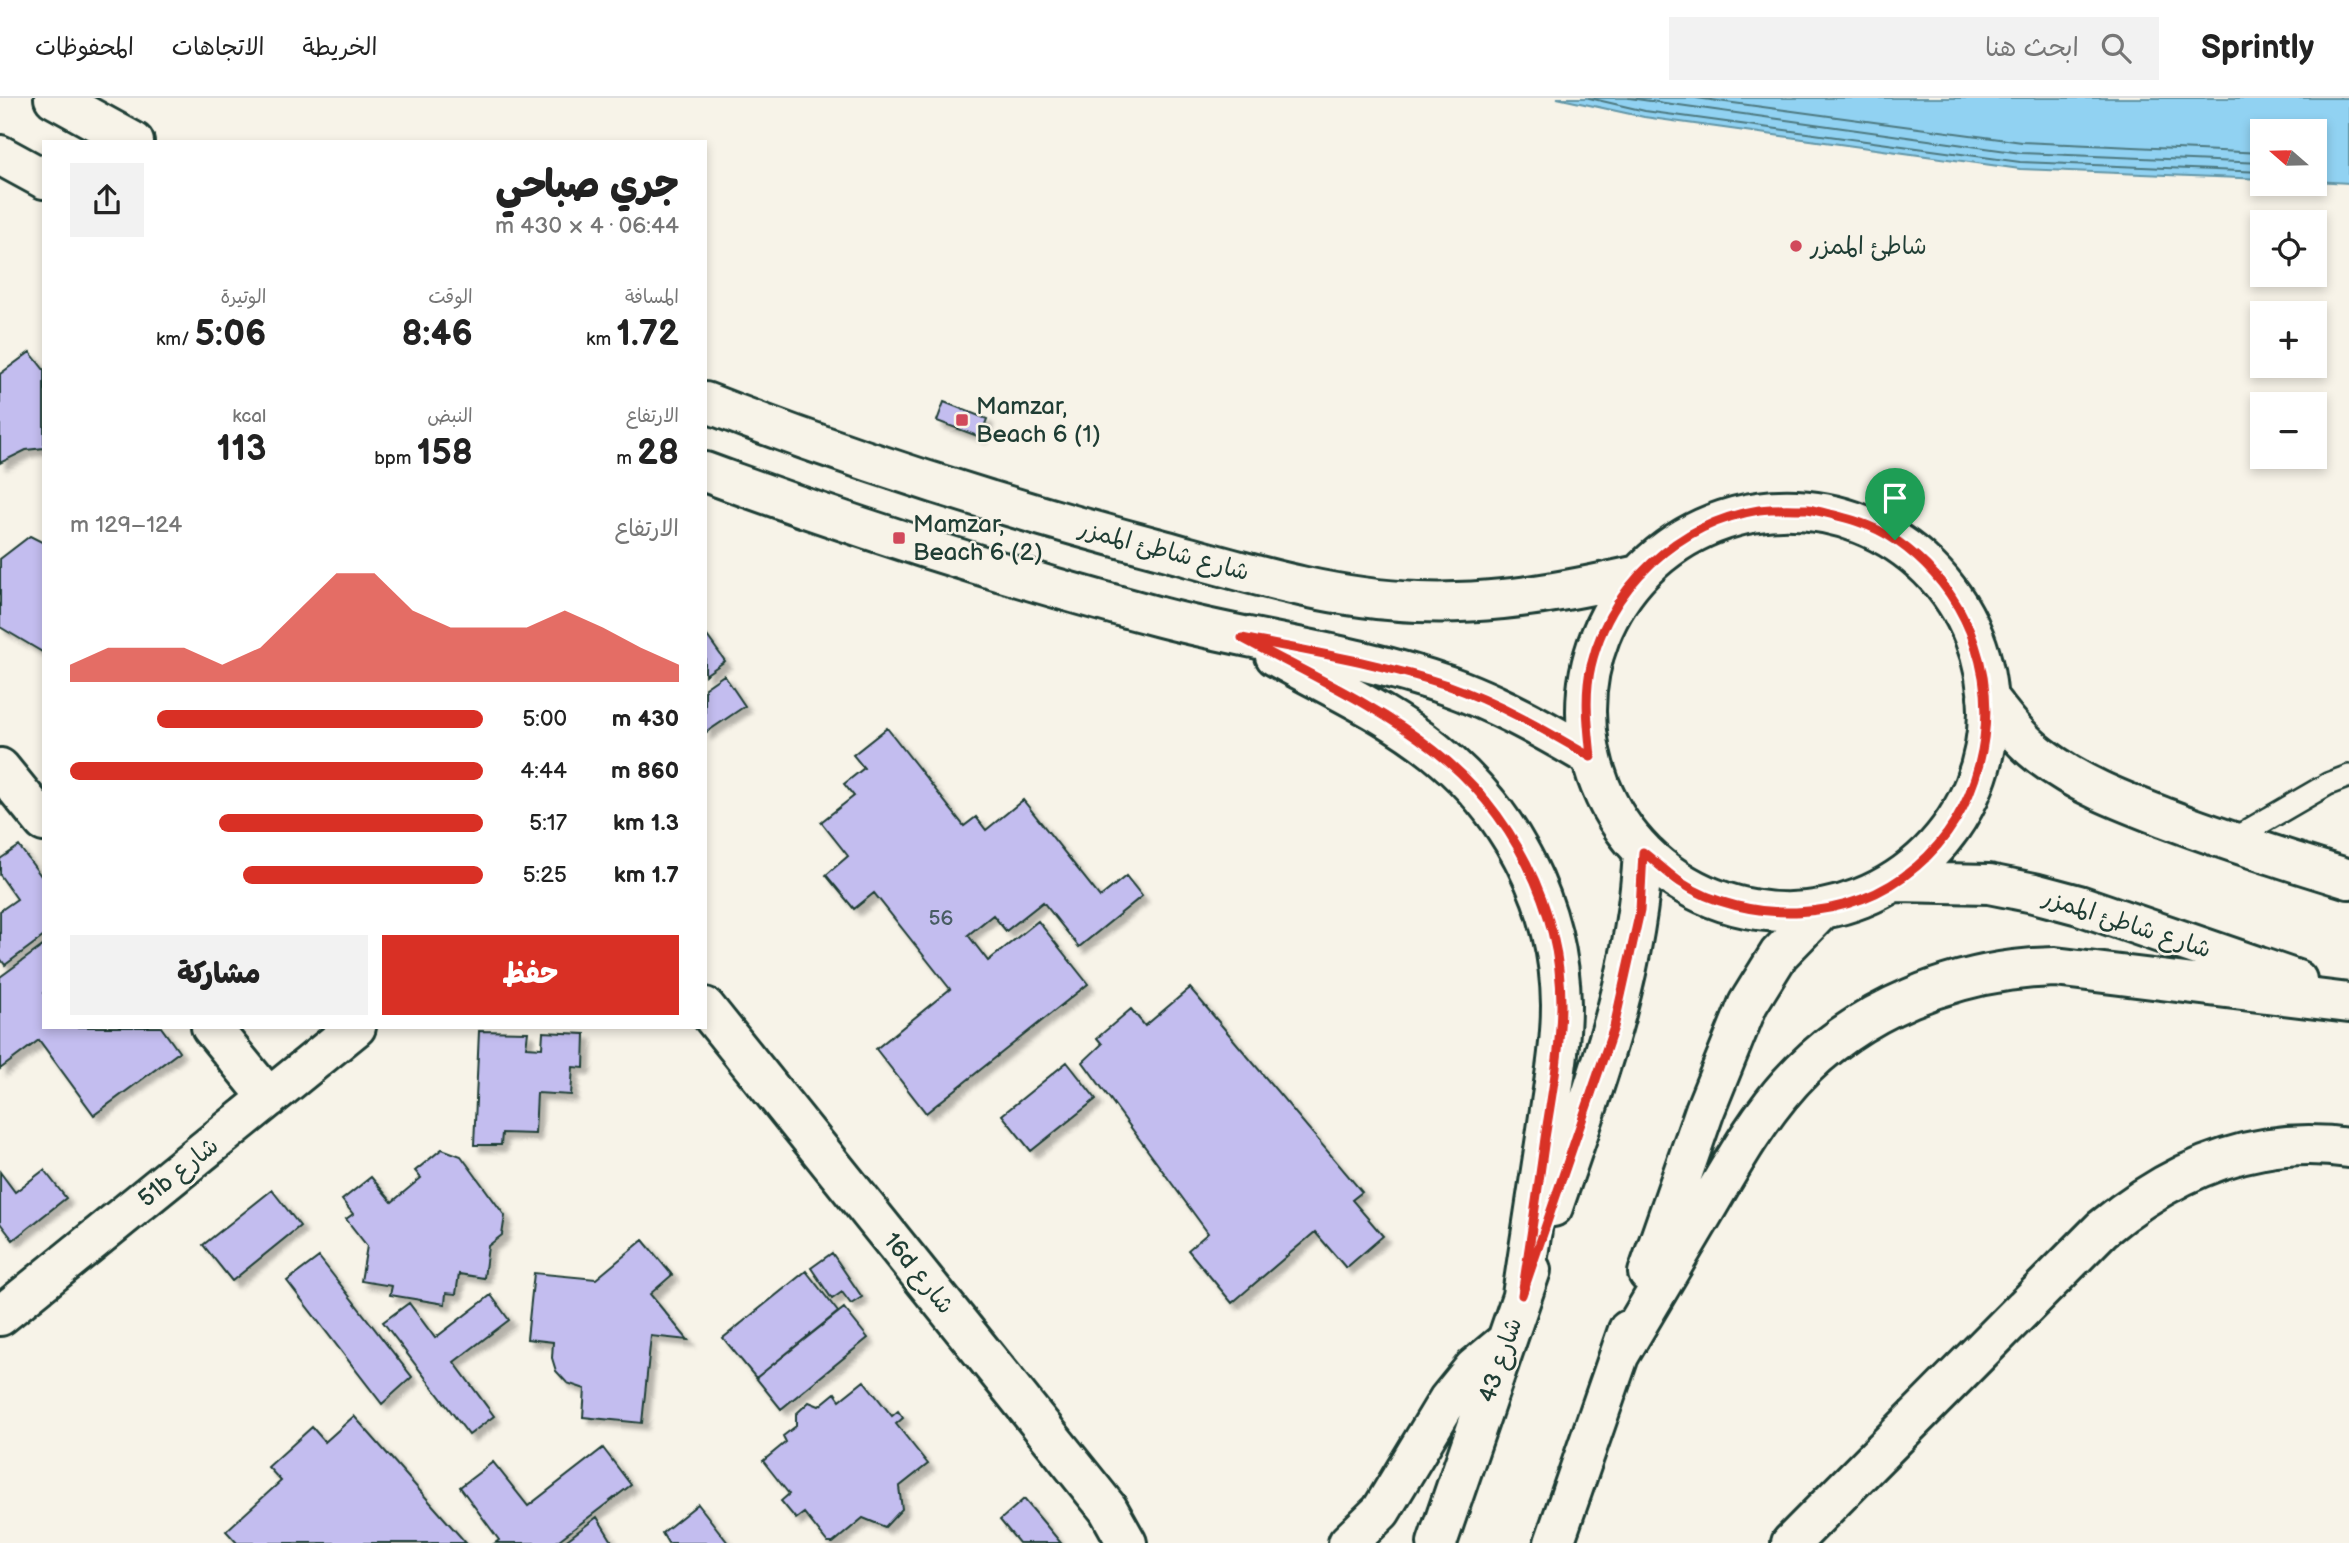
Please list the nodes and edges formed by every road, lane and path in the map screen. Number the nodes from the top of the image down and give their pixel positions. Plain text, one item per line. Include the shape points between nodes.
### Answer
1 (54, 98) edge
2 (130, 140) edge
3 (0, 155) edge
4 (42, 178) edge
5 (707, 403) edge
6 (707, 472) edge
7 (1638, 575) junction
8 (1242, 638) junction
9 (1987, 697) junction
10 (1591, 757) junction
11 (0, 768) edge
12 (2349, 776) edge
13 (42, 820) edge
14 (2228, 842) junction
15 (1643, 852) junction
16 (2349, 879) edge
17 (1898, 882) junction
18 (1821, 911) junction
19 (2349, 998) edge
20 (2349, 1003) edge
21 (707, 1009) edge
22 (213, 1029) edge
23 (354, 1029) edge
24 (269, 1098) junction
25 (2349, 1147) edge
26 (1522, 1295) junction
27 (0, 1316) edge
28 (1508, 1339) junction
29 (1620, 1354) junction
30 (1127, 1543) edge
31 (1348, 1543) edge
32 (1437, 1543) edge
33 (1554, 1543) edge
34 (1791, 1543) edge

1 - 2 main road
3 - 4 main road
5 - 7 main road, شارع شاطئ الممزر via 776,430 1072,526 1313,589 1367,598 1464,602 1554,593
6 - 8 main road via 957,558
7 - 9 main road via 1673,544 1715,522 1760,510 1808,509 1853,519 1895,540 1931,570 1960,608 1979,650
7 - 10 main road via 1607,623 1591,666 1586,711
8 - 10 main road via 1393,669 1448,686 1531,721
8 - 26 main road via 1432,748 1491,807 1533,878 1558,961 1561,1004 1559,1047
9 - 14 main road via 2015,733 2078,780
9 - 17 main road via 1979,772 1960,815 1932,852
10 - 15 main road via 1620,823
11 - 13 main road
12 - 14 lane via 2316,790
14 - 16 main road
15 - 18 main road via 1681,883 1725,903 1773,912
15 - 26 main road, شارع 43 via 1640,911 1614,1027
17 - 18 main road via 1861,900
17 - 19 main road, شارع شاطئ الممزر via 1989,884 2034,893
18 - 29 main road via 1779,954 1748,1004 1705,1110
20 - 29 main road via 2055,967 1982,975 1911,997 1846,1033 1791,1082 1746,1141
21 - 30 main road, 16d شارع via 1108,1509
22 - 24 main road
23 - 24 main road, 51b شارع
24 - 27 main road, 51b شارع
25 - 34 main road via 2292,1144 2231,1155 2188,1171 2129,1207
26 - 28 main road, شارع 43
28 - 31 main road via 1474,1368 1448,1400 1381,1511
28 - 32 main road, شارع 43
29 - 33 main road

